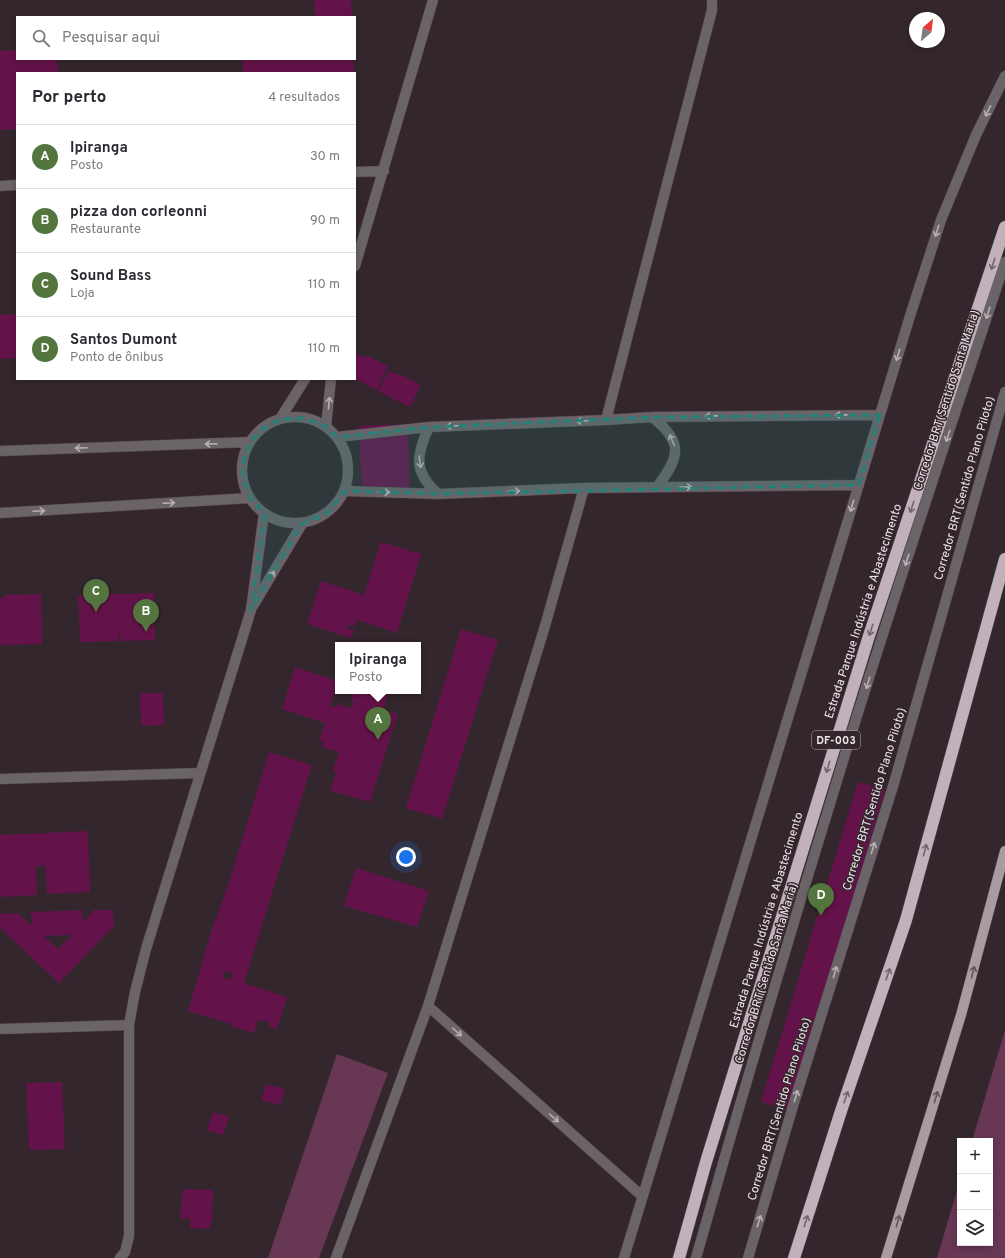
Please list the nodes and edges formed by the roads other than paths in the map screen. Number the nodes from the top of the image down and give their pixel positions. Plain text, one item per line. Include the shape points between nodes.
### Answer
1 (432, 0) edge
2 (712, 0) edge
3 (1005, 76) edge
4 (384, 171) junction
5 (356, 172) edge
6 (16, 185) edge
7 (0, 186) edge
8 (1005, 227) edge
9 (1005, 262) edge
10 (356, 263) edge
11 (304, 380) edge
12 (331, 380) edge
13 (1005, 392) edge
14 (880, 415) junction
15 (652, 417) junction
16 (280, 419) junction
17 (606, 420) junction
18 (326, 426) junction
19 (429, 427) junction
20 (337, 437) junction
21 (250, 442) junction
22 (0, 451) edge
23 (859, 485) junction
24 (657, 487) junction
25 (584, 488) junction
26 (345, 491) junction
27 (438, 494) junction
28 (250, 498) junction
29 (0, 513) edge
30 (264, 513) junction
31 (302, 524) junction
32 (1005, 559) edge
33 (251, 610) junction
34 (200, 773) junction
35 (0, 779) edge
36 (1005, 851) edge
37 (428, 1006) junction
38 (129, 1025) junction
39 (0, 1029) edge
40 (642, 1196) junction
41 (120, 1258) edge
42 (336, 1258) edge
43 (624, 1258) edge
44 (679, 1258) edge
45 (696, 1258) edge
46 (748, 1258) edge
47 (794, 1258) edge
48 (886, 1258) edge

1 - 4 street
2 - 17 street via 712,10
3 -> 14 street via 976,135 941,220
4 - 5 street
4 - 10 street
6 - 7 street
8 -> 44 highway, Estrada Parque Indústria e Abastecimento / DF-003 via 866,646 708,1154
9 -> 45 street, Corredor BRT(Sentido Santa Maria) via 840,770
11 - 16 street
18 -> 12 street
46 -> 13 street, Corredor BRT(Sentido Plano Piloto) via 894,783
14 -> 15 street
14 - 23 street
15 - 17 street
24 -> 15 street via 672,466 675,445 665,427
16 - 18 street via 304,418
16 - 21 street via 263,428
17 -> 19 street
18 - 20 street
19 - 20 street
19 -> 27 street via 419,451 419,463 429,486
20 - 26 street via 349,463
21 -> 22 street
21 - 28 street via 243,460 243,480
24 -> 23 street
23 -> 40 street
24 - 25 street
27 -> 25 street
25 - 37 street via 538,648
26 -> 27 street
26 - 31 street via 328,513
29 -> 28 street
28 - 30 street
30 - 31 street via 282,522
30 - 33 street
33 -> 31 street
47 -> 32 highway via 906,920
33 - 34 street
34 - 35 street
34 - 38 street via 146,949
48 -> 36 main road via 961,1015
37 -> 40 street
37 - 42 street
38 - 39 street
38 - 41 street via 129,1236 125,1252
40 - 43 street

